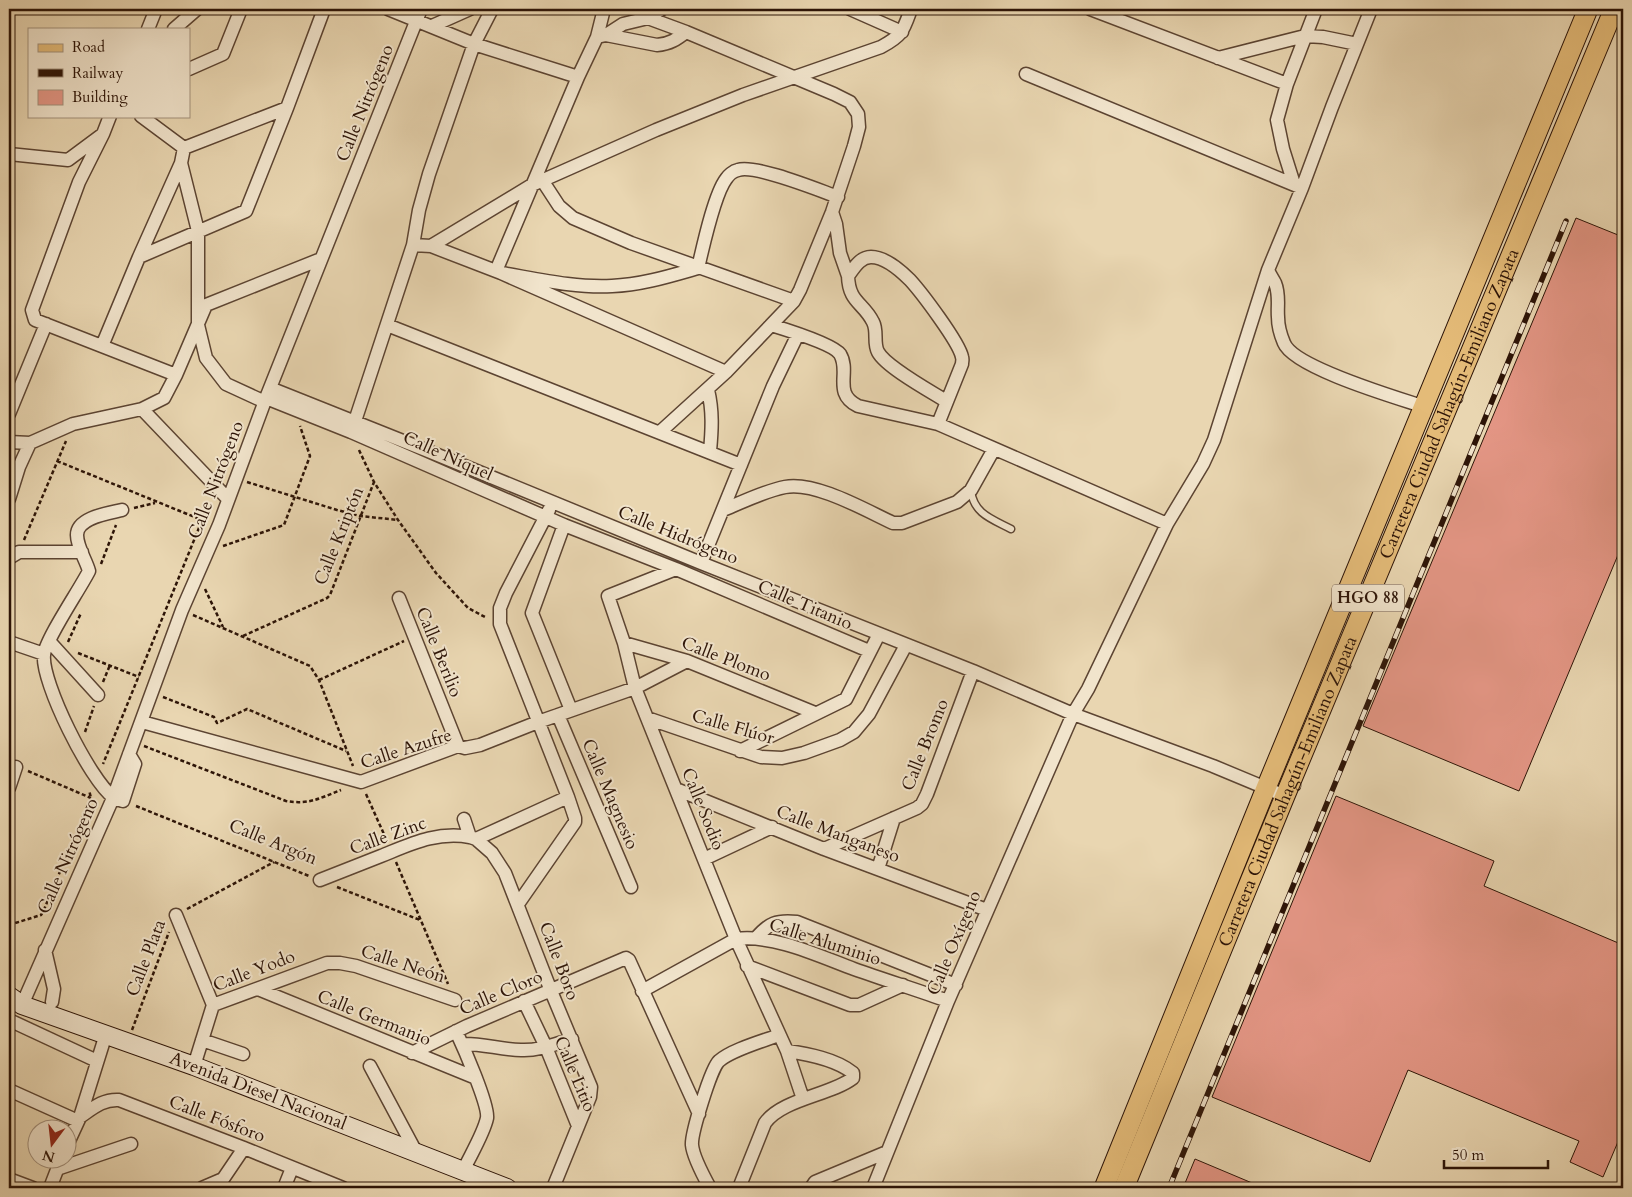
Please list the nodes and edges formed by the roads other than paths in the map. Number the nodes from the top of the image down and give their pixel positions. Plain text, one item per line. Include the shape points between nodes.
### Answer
1 (156, 9) edge
2 (197, 9) edge
3 (241, 9) edge
4 (324, 9) edge
5 (388, 9) edge
6 (470, 9) edge
7 (492, 9) edge
8 (604, 9) edge
9 (662, 9) edge
10 (850, 9) edge
11 (911, 9) edge
12 (1090, 9) edge
13 (1316, 9) edge
14 (1371, 9) edge
15 (1588, 9) edge
16 (1614, 9) edge
17 (419, 15) edge
18 (648, 18) junction
19 (432, 26) junction
20 (148, 28) edge
21 (175, 28) edge
22 (1580, 29) junction
23 (686, 32) junction
24 (902, 32) junction
25 (602, 36) junction
26 (1304, 36) junction
27 (1602, 37) junction
28 (474, 44) junction
29 (1357, 44) junction
30 (1218, 58) junction
31 (190, 69) edge
32 (1026, 74) dead end
33 (578, 77) junction
34 (796, 78) junction
35 (1287, 84) junction
36 (287, 108) junction
37 (109, 118) edge
38 (144, 118) edge
39 (103, 134) junction
40 (184, 148) junction
41 (9, 154) edge
42 (181, 163) junction
43 (537, 182) junction
44 (1298, 186) junction
45 (838, 197) junction
46 (832, 212) junction
47 (198, 231) junction
48 (413, 245) junction
49 (431, 246) junction
50 (139, 257) junction
51 (321, 259) junction
52 (698, 268) junction
53 (1268, 270) junction
54 (498, 272) junction
55 (848, 276) junction
56 (794, 301) junction
57 (46, 324) junction
58 (198, 325) junction
59 (387, 325) junction
60 (771, 326) junction
61 (798, 334) junction
62 (102, 346) junction
63 (726, 372) junction
64 (176, 375) junction
65 (708, 390) junction
66 (267, 396) junction
67 (946, 402) junction
68 (1425, 407) junction
69 (142, 409) junction
70 (9, 414) edge
71 (938, 424) junction
72 (353, 427) junction
73 (660, 432) junction
74 (9, 442) edge
75 (30, 443) junction
76 (994, 449) junction
77 (710, 452) junction
78 (741, 465) junction
79 (971, 490) junction
80 (9, 499) edge
81 (228, 500) junction
82 (554, 503) junction
83 (122, 510) road end
84 (723, 510) junction
85 (532, 512) joint
86 (545, 518) junction
87 (1167, 524) junction
88 (564, 525) junction
89 (1011, 529) dead end
90 (82, 552) junction
91 (14, 555) edge
92 (701, 563) junction
93 (676, 568) junction
94 (399, 598) dead end
95 (879, 634) junction
96 (48, 641) junction
97 (9, 642) edge
98 (624, 642) junction
99 (906, 645) junction
100 (868, 652) junction
101 (44, 654) junction
102 (687, 661) junction
103 (973, 671) junction
104 (635, 688) junction
105 (98, 695) road end
106 (571, 710) junction
107 (815, 713) junction
108 (1073, 714) junction
109 (558, 715) junction
110 (647, 718) junction
111 (142, 722) junction
112 (538, 722) junction
113 (458, 746) junction
114 (740, 751) junction
115 (18, 767) road end
116 (9, 788) edge
117 (1266, 788) junction
118 (676, 789) junction
119 (1285, 796) junction
120 (568, 797) junction
121 (118, 799) junction
122 (894, 818) junction
123 (464, 819) dead end
124 (772, 828) junction
125 (473, 838) junction
126 (824, 849) junction
127 (704, 859) junction
128 (878, 870) junction
129 (320, 880) road end
130 (631, 887) dead end
131 (518, 904) junction
132 (987, 910) junction
133 (176, 915) road end
134 (756, 938) junction
135 (736, 939) junction
136 (45, 950) junction
137 (340, 963) joint
138 (748, 966) junction
139 (903, 985) junction
140 (956, 985) junction
141 (258, 989) junction
142 (551, 991) junction
143 (642, 991) junction
144 (16, 1000) edge
145 (455, 1000) dead end
146 (948, 1001) junction
147 (52, 1002) dead end
148 (524, 1002) junction
149 (213, 1005) junction
150 (9, 1020) edge
151 (456, 1031) junction
152 (106, 1034) junction
153 (779, 1035) junction
154 (202, 1040) junction
155 (572, 1040) junction
156 (462, 1044) junction
157 (546, 1047) junction
158 (787, 1051) junction
159 (412, 1053) junction
160 (243, 1054) dead end
161 (97, 1062) junction
162 (194, 1066) junction
163 (370, 1066) dead end
164 (476, 1078) junction
165 (9, 1090) edge
166 (803, 1099) junction
167 (699, 1114) junction
168 (79, 1119) junction
169 (578, 1126) junction
170 (131, 1144) dead end
171 (244, 1148) junction
172 (416, 1152) junction
173 (887, 1152) junction
174 (78, 1159) edge
175 (292, 1168) junction
176 (57, 1170) edge
177 (463, 1171) junction
178 (9, 1179) edge
179 (481, 1183) edge
180 (33, 1188) edge
181 (50, 1188) edge
182 (202, 1188) edge
183 (284, 1188) edge
184 (342, 1188) edge
185 (507, 1188) edge
186 (553, 1188) edge
187 (710, 1188) edge
188 (739, 1188) edge
189 (811, 1188) edge
190 (873, 1188) edge
191 (1104, 1188) edge
192 (1124, 1188) edge

1 - 20 street
2 - 21 street
3 - 31 street via 223,54
4 - 36 street
5 - 17 street
6 - 19 street
7 - 28 street
8 - 25 street
9 - 18 street
10 - 24 street
11 - 24 street
12 - 30 street
13 - 26 street
14 - 29 street, Calle Oxígeno
15 - 22 main road, Carretera Ciudad Sahagún-Emiliano Zapata / HGO 88
16 - 27 main road, Carretera Ciudad Sahagún-Emiliano Zapata / HGO 88
17 - 19 street
17 - 51 street, Calle Nitrógeno
18 - 23 street
18 - 25 street via 623,24
19 - 28 street
22 - 27 main road
22 - 68 main road, Carretera Ciudad Sahagún-Emiliano Zapata / HGO 88
23 - 25 street via 676,40 658,46
23 - 34 street
24 - 34 street via 881,47
25 - 33 street
26 - 29 street
26 - 30 street
26 - 35 street
27 - 119 main road, Carretera Ciudad Sahagún-Emiliano Zapata / HGO 88
28 - 33 street
28 - 48 street via 429,174
29 - 44 street, Calle Oxígeno
30 - 35 street
32 - 44 street
33 - 43 street
34 - 43 street via 665,126
34 - 45 street via 850,102 858,114 859,127
35 - 44 street via 1277,120 1283,149
36 - 40 street
36 - 47 street via 246,211
37 - 39 street
38 - 40 street
39 - 41 street via 68,160
39 - 57 street via 79,182 32,310 35,320
40 - 42 street
42 - 47 street
42 - 50 street
43 - 49 street
43 - 52 street via 573,218
43 - 54 street
44 - 53 street, Calle Oxígeno
45 - 46 street
45 - 52 street via 763,172 748,169 732,173 722,186
46 - 55 street
46 - 56 street
47 - 50 street
47 - 58 street
48 - 49 street
48 - 59 street
49 - 54 street
50 - 62 street
51 - 58 street via 206,305
51 - 66 street, Calle Nitrógeno
52 - 54 street via 658,280 611,286 563,284
52 - 56 street
53 - 68 street via 1276,284 1281,336 1290,352 1351,383
53 - 87 street, Calle Oxígeno via 1214,440
54 - 63 street
55 - 67 street via 852,297 873,321 876,349 880,356
55 - 67 street via 857,264 872,257 895,267 910,281 962,354 962,364
56 - 60 street
57 - 62 street
57 - 70 street
58 - 64 street
58 - 66 street via 206,358 226,384
59 - 72 street
59 - 73 street
60 - 61 street
60 - 63 street
61 - 71 street via 840,354 845,395 850,402
61 - 78 street
62 - 64 street
63 - 65 street
64 - 69 street via 164,398
65 - 73 street
65 - 77 street via 713,425
66 - 72 street, Calle Hidrógeno
66 - 72 street, Calle Níquel
66 - 81 street, Calle Nitrógeno
67 - 71 street
68 - 117 main road, Carretera Ciudad Sahagún-Emiliano Zapata / HGO 88
69 - 75 street via 73,424
69 - 81 street
71 - 76 street
72 - 82 street, Calle Hidrógeno
72 - 85 street, Calle Níquel
73 - 77 street
74 - 75 street
75 - 80 street
76 - 79 street
76 - 87 street
77 - 78 street
78 - 84 street
79 - 84 street via 958,502 902,524 805,487 785,487
79 - 89 lane via 978,510
81 - 111 street, Calle Nitrógeno via 182,610
82 - 86 street
82 - 92 street, Calle Hidrógeno
83 - 90 street via 84,522 77,534
84 - 92 street
85 - 86 street, Calle Titanio
86 - 88 street, Calle Titanio
86 - 112 street via 500,608 500,624
87 - 108 street, Calle Oxígeno
88 - 93 street, Calle Titanio
88 - 106 street via 532,613
90 - 91 street
90 - 96 street via 90,572
92 - 95 street, Calle Hidrógeno
93 - 98 street, Calle Sodio via 608,596
93 - 100 street, Calle Titanio
94 - 113 street, Calle Berilio
95 - 99 street, Calle Hidrógeno
95 - 100 street
96 - 101 street
96 - 105 street
97 - 101 street
98 - 102 street, Calle Plomo
98 - 104 street, Calle Sodio
99 - 103 street, Calle Hidrógeno
99 - 114 street, Calle Flúor via 869,714 854,732 804,753 782,758
100 - 107 street via 846,699
101 - 121 street via 45,668 60,711 81,754 96,779
102 - 104 street, Calle Azufre
102 - 107 street, Calle Plomo
103 - 108 street, Calle Hidrógeno
103 - 122 street, Calle Bromo via 922,804
104 - 106 street, Calle Azufre
104 - 110 street, Calle Sodio
106 - 109 street, Calle Azufre
107 - 114 street
108 - 117 street, Calle Hidrógeno
108 - 132 street, Calle Oxígeno
109 - 112 street, Calle Azufre
109 - 130 street, Calle Magnesio
110 - 114 street, Calle Flúor
110 - 118 street, Calle Sodio
111 - 113 street, Calle Azufre via 361,782
111 - 121 street, Calle Nitrógeno
112 - 113 street, Calle Azufre via 480,746
112 - 120 street
115 - 116 street
117 - 119 street, Calle Hidrógeno
117 - 191 main road, Carretera Ciudad Sahagún-Emiliano Zapata / HGO 88
118 - 124 street, Calle Manganeso
118 - 127 street, Calle Sodio
119 - 192 main road, Carretera Ciudad Sahagún-Emiliano Zapata / HGO 88
120 - 125 street, Calle Zinc
120 - 131 street via 575,822
121 - 136 street, Calle Nitrógeno
122 - 126 street, Calle Bromo
122 - 128 street
123 - 125 street, Calle Boro
124 - 126 street, Calle Manganeso
124 - 127 street
125 - 129 street, Calle Zinc via 459,835 418,840
125 - 131 street, Calle Boro via 492,853
126 - 128 street, Calle Manganeso
127 - 135 street, Calle Sodio
128 - 132 street, Calle Manganeso
131 - 142 street, Calle Boro
132 - 140 street, Calle Oxígeno
133 - 149 street
134 - 135 street, Calle Aluminio
134 - 139 street, Calle Aluminio via 803,950
134 - 140 street via 772,923 797,922
135 - 138 street, Calle Sodio
135 - 143 street
136 - 144 street, Calle Nitrógeno
136 - 147 street via 54,989
137 - 141 street, Calle Yodo via 311,968
137 - 145 street, Calle Neón
138 - 139 street, Calle Aluminio via 850,1006
138 - 153 street, Calle Sodio
139 - 146 street, Calle Aluminio
140 - 146 street, Calle Oxígeno
141 - 149 street, Calle Yodo
141 - 159 street, Calle Germanio
142 - 143 street, Calle Cloro via 626,958
142 - 148 street, Calle Cloro
142 - 155 street, Calle Boro
143 - 167 street, Calle Cloro
144 - 152 street, Avenida Diesel Nacional
146 - 173 street, Calle Oxígeno
148 - 151 street, Calle Cloro
148 - 157 street, Calle Litio
149 - 154 street, Calle Yodo
150 - 161 street
151 - 156 street
151 - 159 street, Calle Cloro
152 - 161 street
152 - 162 street, Avenida Diesel Nacional
153 - 158 street, Calle Sodio
153 - 167 street via 719,1061 711,1074
154 - 160 street
154 - 162 street, Calle Yodo
155 - 157 street
155 - 169 street, Calle Boro via 591,1087
156 - 157 street via 520,1050
156 - 164 street
157 - 169 street, Calle Litio
158 - 166 street, Calle Sodio
158 - 166 street via 829,1061 853,1072 851,1080
159 - 164 street, Calle Germanio
161 - 168 street
162 - 172 street, Avenida Diesel Nacional
163 - 172 street
164 - 177 street via 487,1117
165 - 168 street
166 - 188 street via 768,1119
167 - 187 street via 692,1146
168 - 171 street, Calle Fósforo via 99,1104 119,1100
169 - 186 street, Calle Litio
170 - 174 street
171 - 175 street, Calle Fósforo
171 - 182 street via 223,1179
172 - 177 street, Avenida Diesel Nacional
173 - 189 street via 815,1182
173 - 190 street, Calle Oxígeno
175 - 183 street
175 - 184 street, Calle Fósforo
176 - 181 street
177 - 179 street, Avenida Diesel Nacional
178 - 180 street
179 - 185 street, Avenida Diesel Nacional

